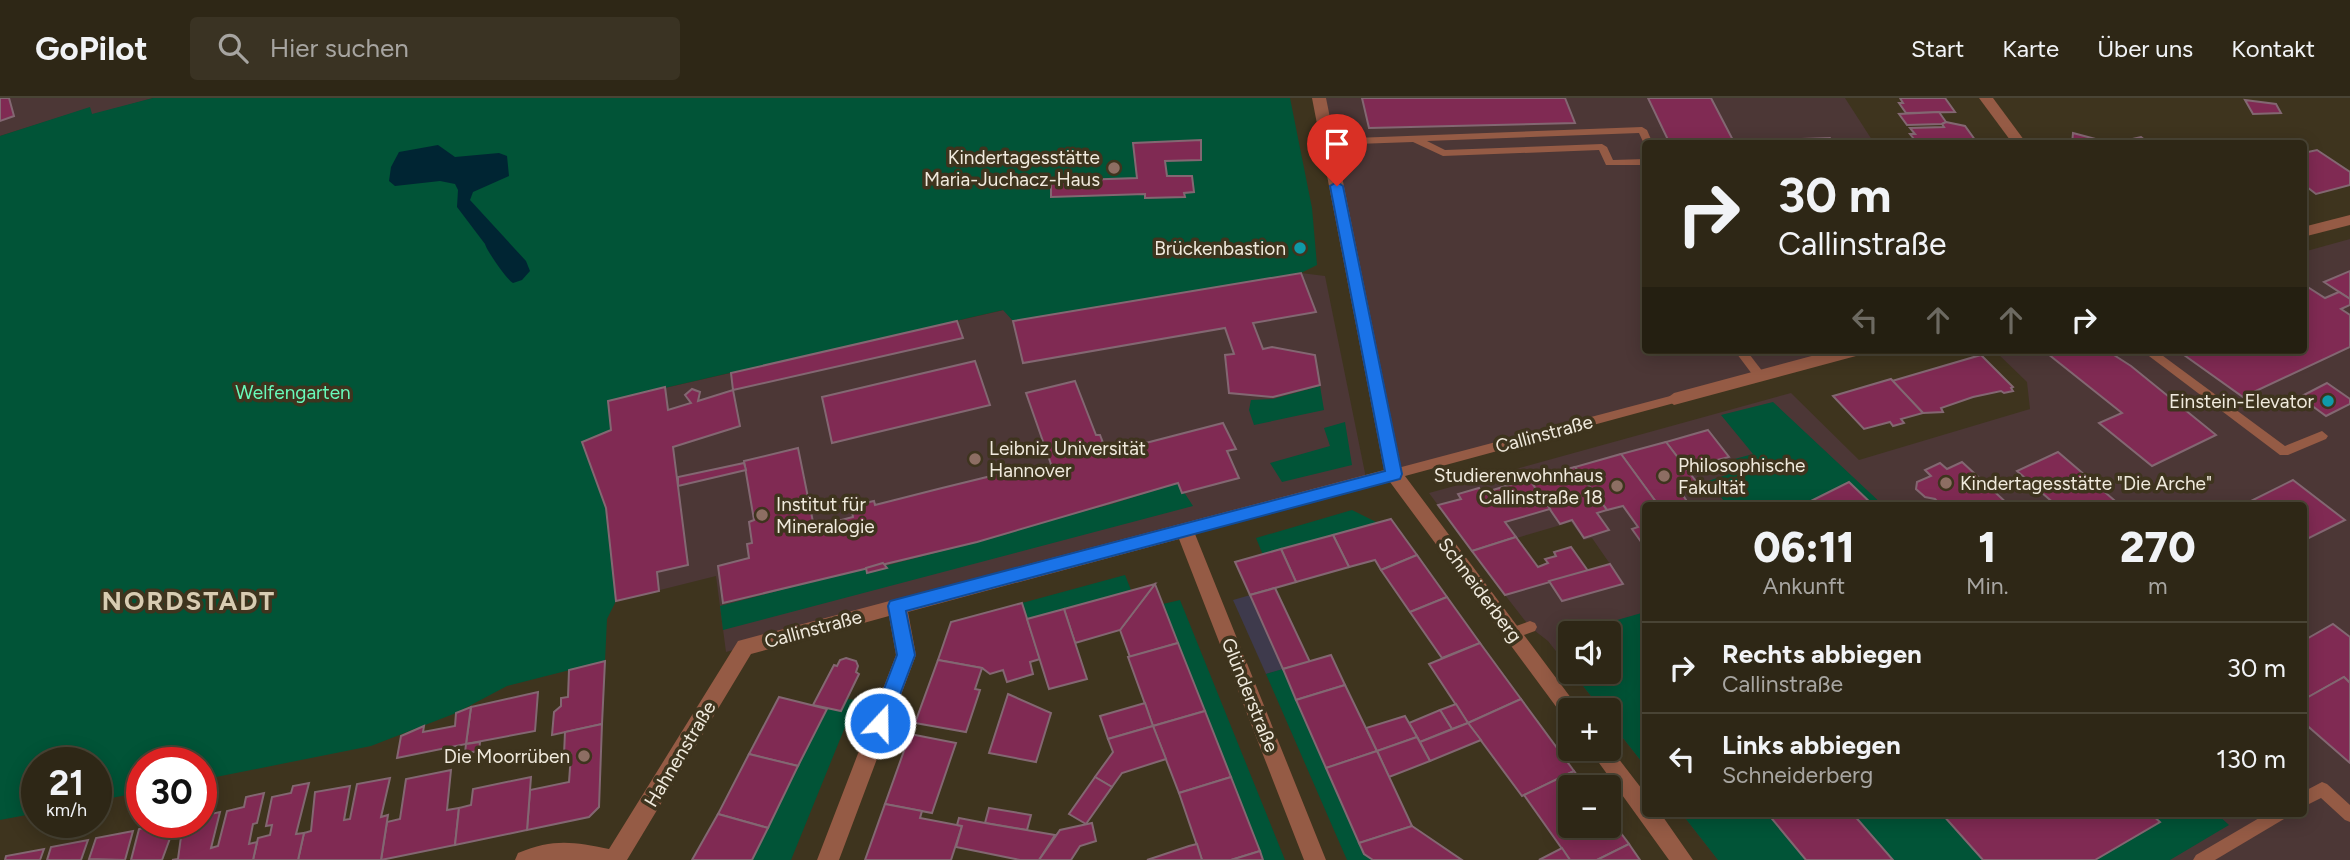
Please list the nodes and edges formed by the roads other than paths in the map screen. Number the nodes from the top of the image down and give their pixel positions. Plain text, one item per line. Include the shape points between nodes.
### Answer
1 (1319, 98) edge
2 (1986, 98) edge
3 (1595, 132) junction
4 (1417, 140) junction
5 (1646, 140) edge
6 (2017, 140) edge
7 (1328, 142) junction
8 (1602, 147) junction
9 (1642, 162) edge
10 (2350, 220) edge
11 (2307, 231) edge
12 (1742, 354) edge
13 (1840, 354) edge
14 (2152, 354) edge
15 (1759, 375) junction
16 (1674, 399) joint
17 (2322, 436) dead end
18 (1394, 474) junction
19 (1185, 531) junction
20 (897, 606) junction
21 (745, 648) joint
22 (1563, 698) edge
23 (1608, 761) edge
24 (2307, 798) edge
25 (1642, 807) edge
26 (2350, 815) edge
27 (1650, 817) edge
28 (2274, 817) edge
29 (526, 860) edge
30 (613, 860) edge
31 (828, 860) edge
32 (1315, 860) edge
33 (1682, 860) edge
34 (2201, 860) edge

1 - 7 street, Schneiderberg
2 - 6 street
3 - 4 lane
3 - 5 lane via 1642,130
3 - 8 lane
4 - 7 lane
4 - 8 lane via 1443,153
7 - 18 street, Schneiderberg
8 - 9 lane via 1609,163
10 - 11 street
12 - 15 lane
13 - 15 street, Callinstraße
14 - 17 lane via 2284,452
15 - 16 street, Callinstraße
16 - 18 lane, Callinstraße
18 - 19 street, Callinstraße
18 - 22 street, Schneiderberg via 1521,630
19 - 20 street, Callinstraße
19 - 32 street, Glünderstraße
20 - 21 street, Callinstraße
20 - 31 street via 906,655
21 - 30 street, Hahnenstraße
23 - 25 street
24 - 26 lane via 2322,789
27 - 33 street
28 - 34 lane
29 - 30 street via 568,851

